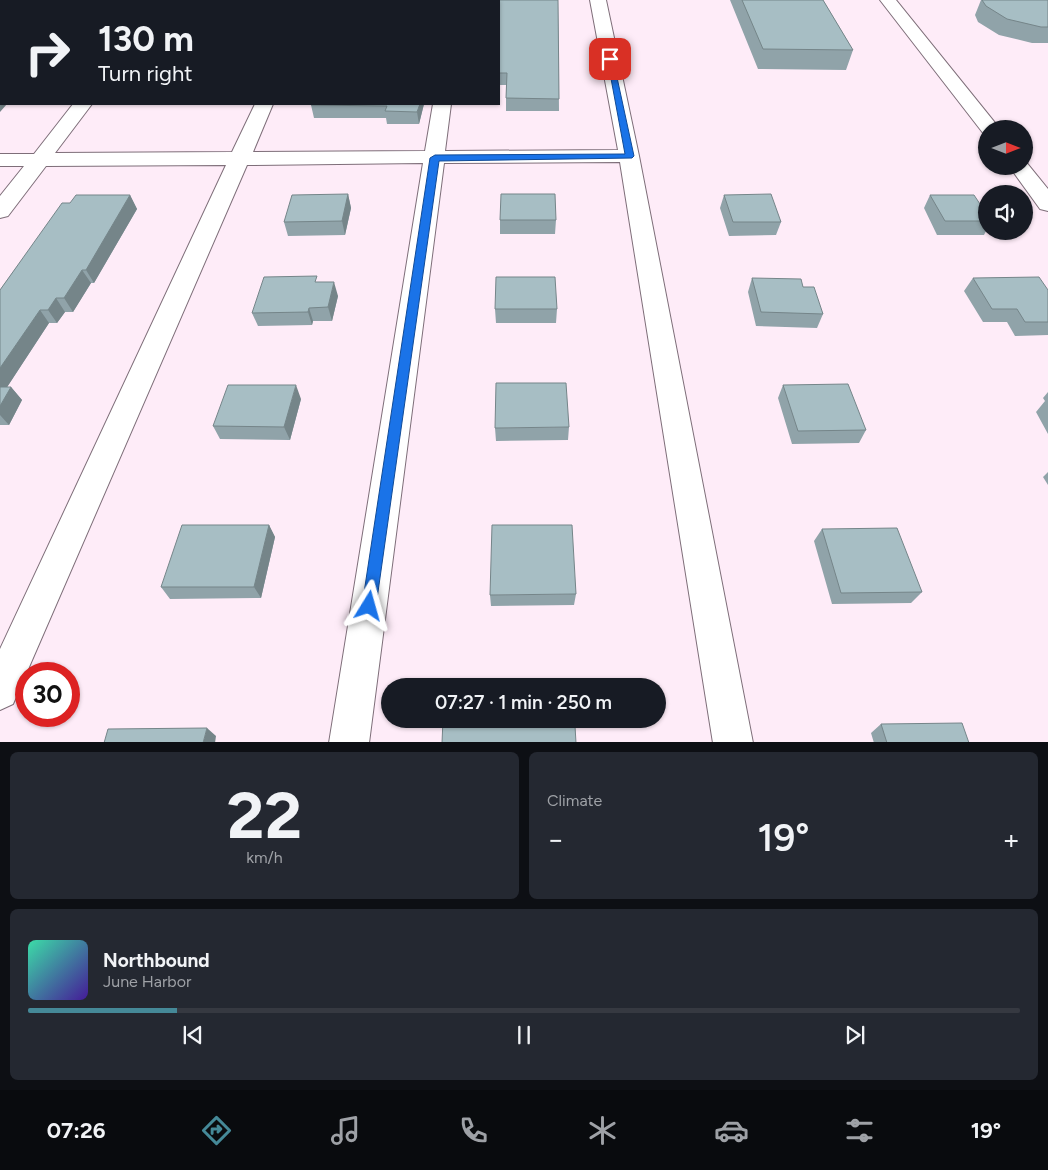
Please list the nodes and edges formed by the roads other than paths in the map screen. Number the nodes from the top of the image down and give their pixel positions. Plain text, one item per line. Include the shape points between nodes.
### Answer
1 (598, 0) edge
2 (888, 0) edge
3 (82, 105) edge
4 (264, 105) edge
5 (442, 105) edge
6 (983, 120) edge
7 (629, 156) junction
8 (435, 158) junction
9 (241, 159) junction
10 (0, 160) edge
11 (40, 160) junction
12 (1026, 175) edge
13 (1048, 204) edge
14 (0, 211) edge
15 (0, 691) edge
16 (349, 742) edge
17 (733, 742) edge

1 - 7 street
2 - 6 street
3 - 11 street
4 - 9 street
5 - 8 street
7 - 8 street
7 - 17 street
8 - 9 street
8 - 16 street
9 - 11 street
9 - 15 street
10 - 11 street
11 - 14 street
12 - 13 street

